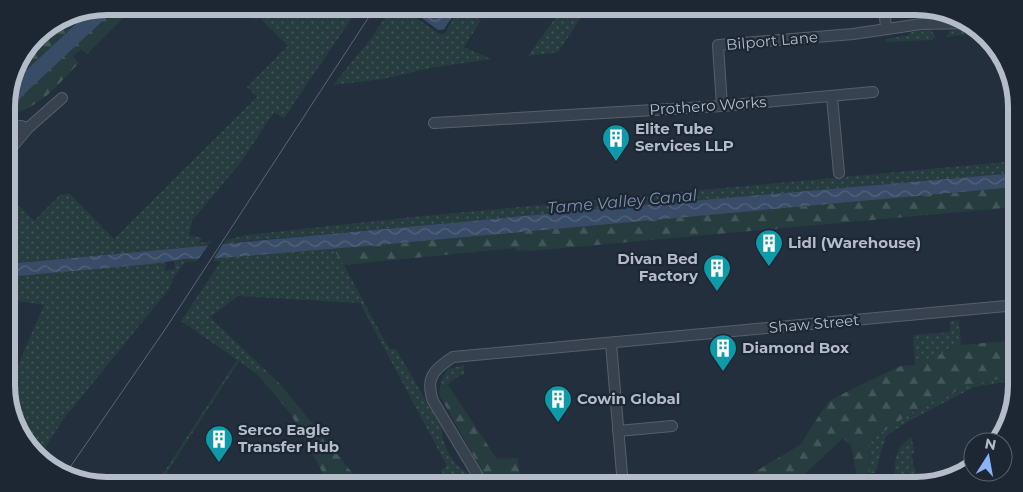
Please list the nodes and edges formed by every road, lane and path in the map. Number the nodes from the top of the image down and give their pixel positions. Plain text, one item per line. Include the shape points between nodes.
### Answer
1 (885, 15) edge
2 (953, 23) edge
3 (886, 28) junction
4 (872, 92) dead end
5 (832, 97) junction
6 (62, 98) dead end
7 (722, 106) junction
8 (434, 123) dead end
9 (15, 126) edge
10 (28, 128) junction
11 (15, 144) edge
12 (839, 173) dead end
13 (1008, 306) edge
14 (611, 343) junction
15 (672, 426) dead end
16 (618, 431) junction
17 (479, 477) edge
18 (622, 477) edge

1 - 3 street
2 - 3 street, Bilport Lane
3 - 7 street, Bilport Lane via 853,34 718,45
4 - 5 street, Prothero Works
5 - 7 street, Prothero Works
5 - 12 street
6 - 10 street
7 - 8 street, Prothero Works
9 - 10 street
10 - 11 street
13 - 14 street, Shaw Street
14 - 16 street
14 - 17 street, Shaw Street via 453,357 440,365 434,372 430,391 433,401
15 - 16 street
16 - 18 street

